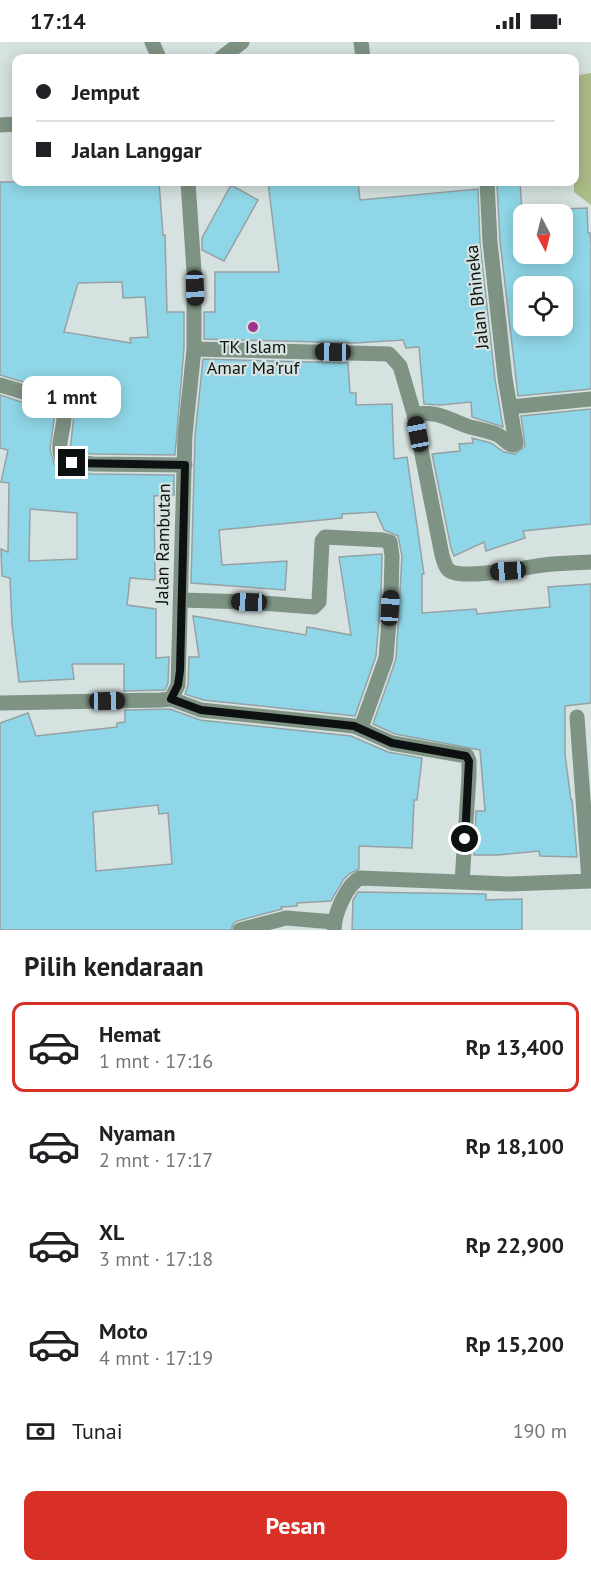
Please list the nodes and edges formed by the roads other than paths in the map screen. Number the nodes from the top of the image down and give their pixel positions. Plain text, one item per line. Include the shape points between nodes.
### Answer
1 (242, 42) edge
2 (226, 54) edge
3 (188, 186) edge
4 (486, 186) edge
5 (194, 349) junction
6 (0, 385) edge
7 (591, 399) edge
8 (510, 407) junction
9 (414, 414) junction
10 (185, 465) junction
11 (591, 562) edge
12 (181, 600) junction
13 (171, 699) junction
14 (0, 703) edge
15 (577, 717) dead end
16 (361, 728) junction
17 (590, 881) edge
18 (462, 882) junction
19 (334, 926) edge
20 (240, 930) edge

1 - 2 street
3 - 5 street, Jalan Rambutan
4 - 8 street, Jalan Bhineka
5 - 9 street via 389,354 400,366
5 - 10 street, Jalan Rambutan
6 - 10 street via 57,402 64,408 59,449 63,461
7 - 8 street
8 - 9 street, Jalan Bhineka via 516,442 512,446 497,434 442,415
9 - 11 street via 442,555 449,571 482,573
10 - 12 street, Jalan Rambutan
12 - 13 street, Jalan Rambutan via 180,671
12 - 16 street via 314,607 319,602 325,537 390,542 386,658
13 - 14 street
13 - 16 street via 201,710 335,722
15 - 17 street
16 - 18 street via 392,743 468,758
17 - 18 street
18 - 19 street via 360,878 348,887
19 - 20 street via 286,918

